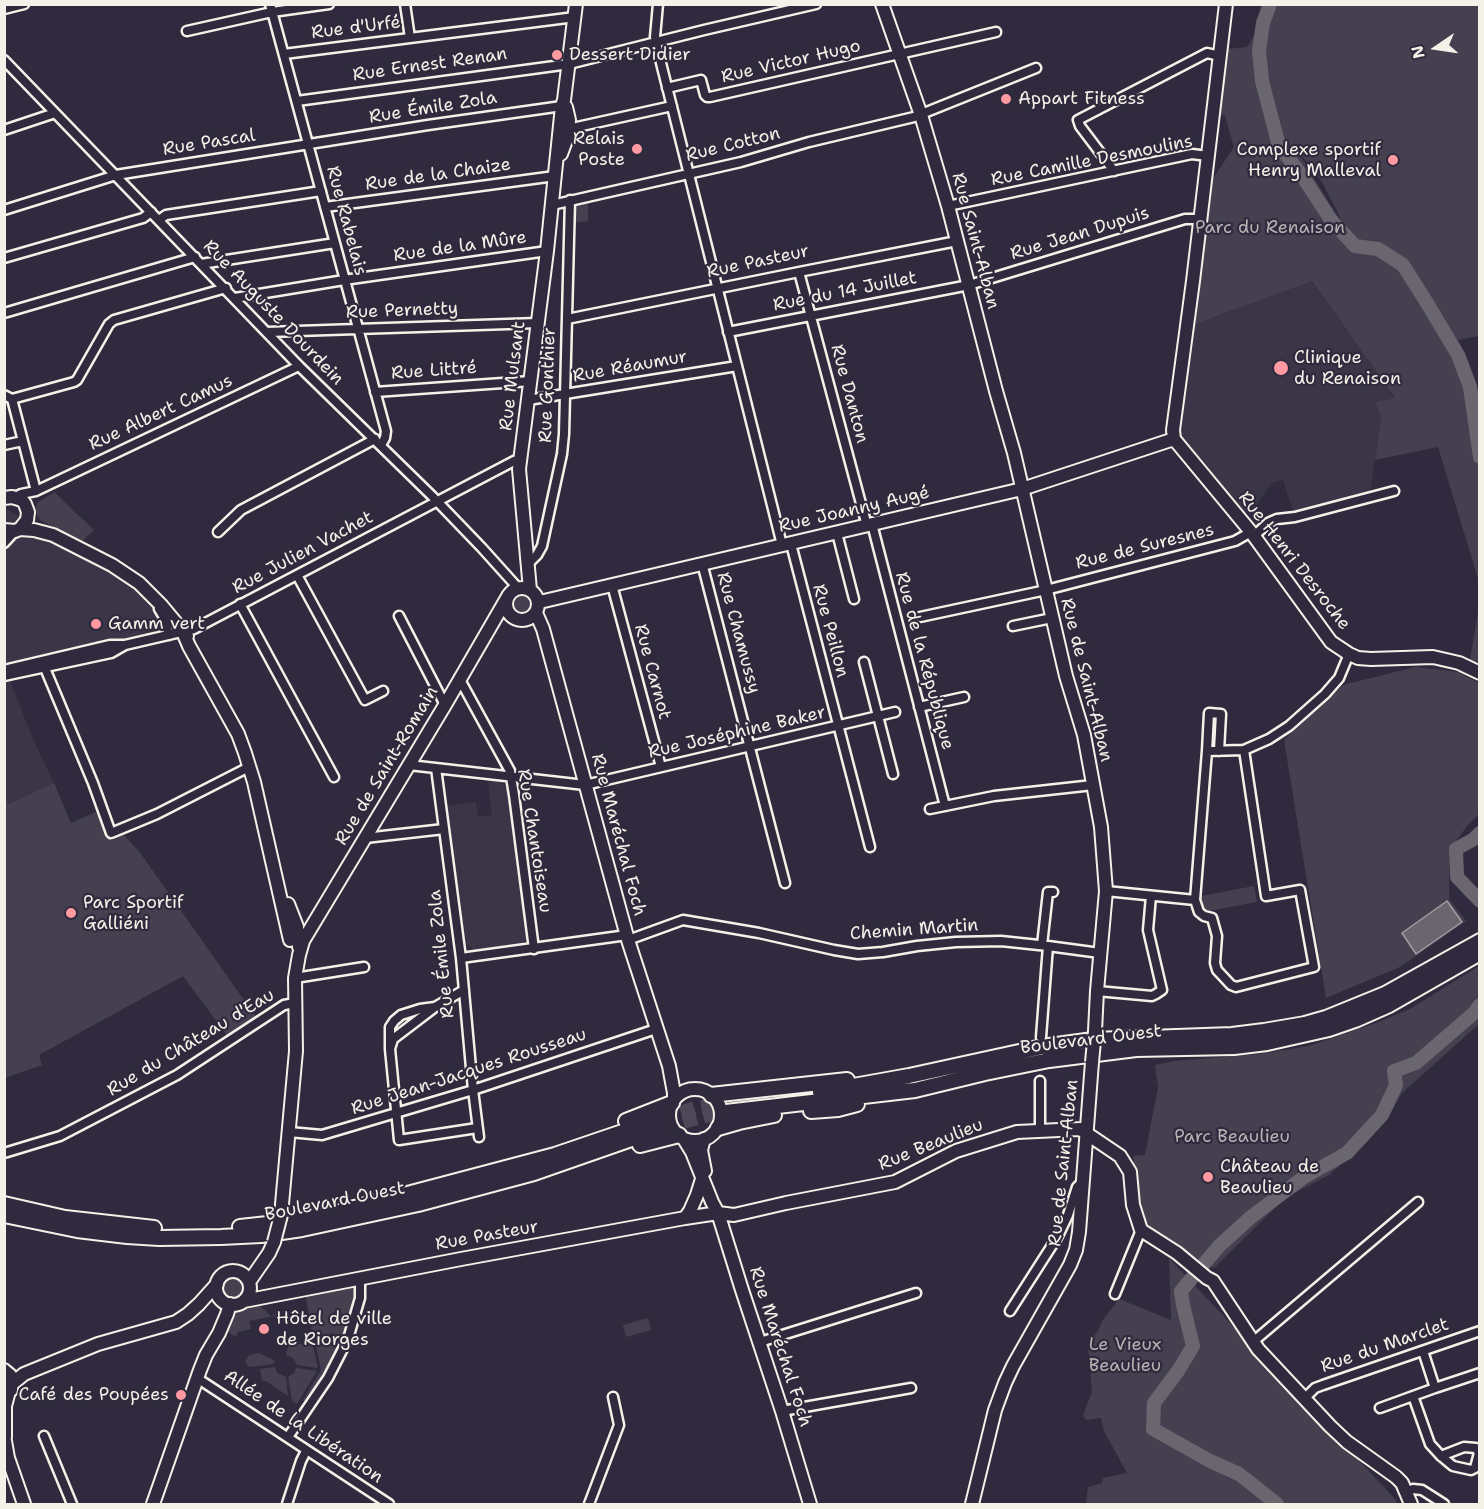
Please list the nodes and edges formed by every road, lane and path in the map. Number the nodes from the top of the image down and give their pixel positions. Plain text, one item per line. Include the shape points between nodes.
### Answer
1 (24, 4) edge
2 (329, 4) edge
3 (405, 4) edge
4 (658, 4) edge
5 (816, 4) edge
6 (882, 4) edge
7 (1226, 4) edge
8 (271, 8) edge
9 (4, 9) edge
10 (575, 11) edge
11 (187, 31) dead end
12 (996, 32) dead end
13 (410, 38) junction
14 (656, 43) junction
15 (284, 54) junction
16 (900, 54) junction
17 (1220, 56) junction
18 (4, 60) edge
19 (568, 64) junction
20 (1036, 68) dead end
21 (667, 88) junction
22 (297, 100) junction
23 (563, 103) junction
24 (672, 106) junction
25 (55, 113) junction
26 (921, 115) junction
27 (565, 129) junction
28 (4, 130) edge
29 (309, 144) junction
30 (1208, 156) junction
31 (556, 171) junction
32 (1114, 171) junction
33 (688, 174) junction
34 (116, 175) junction
35 (321, 191) junction
36 (570, 200) junction
37 (552, 205) junction
38 (948, 206) junction
39 (325, 207) junction
40 (4, 210) edge
41 (151, 212) junction
42 (1201, 219) junction
43 (159, 220) junction
44 (957, 242) junction
45 (335, 243) junction
46 (547, 251) junction
47 (4, 258) edge
48 (198, 260) junction
49 (799, 272) junction
50 (344, 280) junction
51 (969, 285) junction
52 (226, 288) junction
53 (717, 289) junction
54 (235, 298) junction
55 (4, 313) edge
56 (811, 315) junction
57 (567, 320) junction
58 (538, 323) junction
59 (358, 329) junction
60 (267, 332) junction
61 (728, 332) junction
62 (299, 366) junction
63 (737, 366) junction
64 (531, 381) junction
65 (375, 392) junction
66 (565, 395) junction
67 (8, 397) edge
68 (528, 400) junction
69 (1174, 440) junction
70 (22, 441) junction
71 (378, 442) junction
72 (4, 445) edge
73 (521, 460) junction
74 (1022, 489) junction
75 (36, 491) junction
76 (1394, 491) dead end
77 (10, 498) edge
78 (437, 502) junction
79 (28, 510) junction
80 (869, 525) junction
81 (13, 530) edge
82 (218, 532) dead end
83 (837, 533) junction
84 (1252, 534) junction
85 (53, 535) junction
86 (4, 543) edge
87 (786, 544) junction
88 (702, 563) junction
89 (528, 564) junction
90 (297, 575) junction
91 (139, 583) junction
92 (612, 585) junction
93 (524, 589) junction
94 (1046, 590) junction
95 (507, 598) junction
96 (854, 599) dead end
97 (240, 604) junction
98 (537, 607) junction
99 (510, 615) junction
100 (399, 616) dead end
101 (920, 617) dead end
102 (1052, 618) junction
103 (1013, 626) dead end
104 (490, 627) junction
105 (183, 632) junction
106 (169, 635) junction
107 (1349, 654) junction
108 (864, 662) dead end
109 (42, 664) junction
110 (4, 670) edge
111 (1479, 673) edge
112 (4, 676) edge
113 (459, 678) junction
114 (383, 690) dead end
115 (964, 698) dead end
116 (445, 705) junction
117 (919, 707) junction
118 (895, 712) dead end
119 (878, 716) junction
120 (838, 726) junction
121 (751, 746) junction
122 (1244, 750) junction
123 (1207, 751) junction
124 (1218, 751) junction
125 (409, 765) junction
126 (249, 767) junction
127 (661, 767) junction
128 (436, 768) junction
129 (893, 774) dead end
130 (334, 777) dead end
131 (512, 777) junction
132 (585, 785) junction
133 (1093, 785) junction
134 (945, 806) junction
135 (930, 809) dead end
136 (444, 829) junction
137 (365, 838) junction
138 (870, 847) dead end
139 (785, 883) dead end
140 (1106, 891) junction
141 (1053, 892) dead end
142 (1151, 896) junction
143 (1195, 900) junction
144 (298, 931) junction
145 (628, 938) junction
146 (1479, 941) edge
147 (1045, 945) junction
148 (534, 949) junction
149 (1100, 952) junction
150 (1479, 954) edge
151 (461, 958) junction
152 (364, 967) dead end
153 (295, 978) junction
154 (464, 990) junction
155 (1097, 991) junction
156 (295, 1004) junction
157 (435, 1007) junction
158 (656, 1029) junction
159 (1041, 1036) dead end
160 (390, 1049) junction
161 (669, 1066) junction
162 (909, 1076) junction
163 (1040, 1082) dead end
164 (690, 1089) junction
165 (473, 1090) junction
166 (915, 1090) junction
167 (711, 1095) junction
168 (673, 1102) junction
169 (396, 1113) junction
170 (718, 1128) junction
171 (1040, 1131) junction
172 (289, 1132) junction
173 (1086, 1133) junction
174 (682, 1137) junction
175 (704, 1139) junction
176 (4, 1153) edge
177 (510, 1167) junction
178 (702, 1179) junction
179 (1083, 1181) junction
180 (1418, 1202) dead end
181 (4, 1204) edge
182 (418, 1204) junction
183 (715, 1207) junction
184 (4, 1215) edge
185 (685, 1218) junction
186 (1141, 1230) junction
187 (360, 1279) junction
188 (247, 1281) junction
189 (217, 1284) junction
190 (916, 1293) dead end
191 (1115, 1294) dead end
192 (264, 1298) junction
193 (244, 1301) junction
194 (225, 1302) junction
195 (199, 1304) junction
196 (1010, 1311) dead end
197 (1479, 1331) edge
198 (1254, 1341) junction
199 (759, 1342) junction
200 (1423, 1351) junction
201 (1479, 1372) edge
202 (9, 1376) edge
203 (197, 1378) junction
204 (911, 1388) dead end
205 (1435, 1388) junction
206 (6, 1396) edge
207 (1413, 1396) junction
208 (613, 1397) dead end
209 (1306, 1398) junction
210 (1380, 1408) dead end
211 (782, 1411) junction
212 (5, 1436) edge
213 (44, 1436) dead end
214 (288, 1437) junction
215 (306, 1451) junction
216 (1441, 1456) dead end
217 (1410, 1490) junction
218 (24, 1504) edge
219 (72, 1504) edge
220 (153, 1504) edge
221 (287, 1504) edge
222 (389, 1504) edge
223 (589, 1504) edge
224 (810, 1504) edge
225 (972, 1504) edge
226 (1411, 1504) edge
227 (1416, 1504) edge
228 (1444, 1504) edge

1 - 9 street
2 - 8 street
3 - 13 street
4 - 14 street
5 - 14 street, Rue Ernest Renan
6 - 16 street, Rue Saint-Alban
7 - 17 street
8 - 11 street
8 - 15 street, Rue Rabelais
10 - 13 street, Rue d'Urfé
10 - 19 street, Rue Mulsant
12 - 16 street
13 - 15 street, Rue d'Urfé
14 - 19 street, Rue Ernest Renan
14 - 21 street
15 - 22 street, Rue Rabelais
16 - 21 street, Rue Victor Hugo via 710,97 705,97 700,80
16 - 26 street, Rue Saint-Alban
17 - 30 street
17 - 32 street via 1207,53 1078,120
18 - 25 street, Rue Auguste Dourdein
19 - 22 street, Rue Ernest Renan
19 - 23 street, Rue Mulsant
20 - 26 street, Rue Cotton
21 - 24 street
22 - 29 street, Rue Rabelais
23 - 27 street, Rue Mulsant
23 - 29 street, Rue Émile Zola
24 - 27 street
24 - 33 street
25 - 28 street
25 - 34 street, Rue Auguste Dourdein
26 - 33 street, Rue Cotton
26 - 38 street, Rue Saint-Alban
27 - 31 street, Rue Mulsant
29 - 34 street, Rue Pascal
29 - 35 street, Rue Rabelais
30 - 32 street, Rue Camille Desmoulins via 1192,154
30 - 42 street
31 - 37 street, Rue Mulsant
31 - 39 street, Rue de la Chaize
32 - 38 street, Rue Camille Desmoulins
33 - 36 street, Rue Cotton
33 - 53 street
34 - 40 street, Rue Pascal
34 - 41 street, Rue Auguste Dourdein
35 - 39 street, Rue Rabelais
35 - 43 street via 166,215
36 - 37 street, Rue Cotton
36 - 57 street, Rue Gonthier
37 - 46 street, Rue Mulsant
38 - 44 street, Rue Saint-Alban
39 - 45 street, Rue Rabelais
41 - 43 street, Rue Auguste Dourdein
41 - 47 street via 143,218
42 - 51 street, Rue Jean Dupuis via 1185,219
42 - 69 street
43 - 48 street, Rue Auguste Dourdein
44 - 49 street, Rue Pasteur
44 - 51 street, Rue Saint-Alban
45 - 48 street
45 - 50 street, Rue Rabelais
46 - 50 street, Rue de la Mûre
46 - 58 street, Rue Mulsant
48 - 52 street, Rue Auguste Dourdein
48 - 55 street
49 - 53 street, Rue Pasteur
49 - 56 street, Rue Danton
50 - 54 street, Rue de la Mûre
50 - 59 street, Rue Rabelais
51 - 56 street, Rue du 14 Juillet
51 - 74 street, Rue Saint-Alban
52 - 54 street, Rue Auguste Dourdein
52 - 67 street via 111,321 77,380
53 - 57 street, Rue Pasteur
53 - 61 street
54 - 60 street, Rue Auguste Dourdein
56 - 61 street, Rue du 14 Juillet
56 - 80 street, Rue Danton
57 - 66 street, Rue Gonthier
58 - 59 street, Rue Pernetty
58 - 64 street, Rue Mulsant
59 - 60 street, Rue Pernetty
59 - 65 street, Rue Rabelais
60 - 62 street, Rue Auguste Dourdein
61 - 63 street
62 - 71 street, Rue Auguste Dourdein
62 - 75 street, Rue Albert Camus
63 - 66 street, Rue Réaumur
63 - 87 street
64 - 65 street, Rue Littré
64 - 68 street, Rue Mulsant
65 - 71 street, Rue Rabelais via 386,431 385,438
66 - 68 street, Rue Réaumur
66 - 89 street, Rue Gonthier via 562,454 542,546
67 - 70 street
68 - 73 street, Rue Mulsant
69 - 74 street, Rue Joanny Augé
69 - 84 street, Rue Henri Desroche
70 - 72 street
70 - 75 street
71 - 78 street, Rue Auguste Dourdein
71 - 82 street via 241,510
73 - 78 street, Rue Julien Vachet
73 - 89 street, Rue Mulsant
74 - 80 street, Rue Joanny Augé
74 - 94 street, Rue de Saint-Alban
75 - 77 street, Rue Albert Camus
75 - 79 street
76 - 84 street, Rue de Suresnes via 1277,519
77 - 79 street via 22,500
78 - 90 street, Rue Julien Vachet
78 - 93 street, Rue Auguste Dourdein
79 - 81 street via 24,525
79 - 85 street
80 - 83 street, Rue Joanny Augé
80 - 117 street, Rue de la République
81 - 85 street
81 - 86 street
83 - 87 street, Rue Joanny Augé
83 - 96 street
84 - 94 street, Rue de Suresnes
84 - 107 street, Rue Henri Desroche via 1331,642
85 - 91 street
87 - 88 street, Rue Joanny Augé
87 - 120 street, Rue Peillon
88 - 92 street, Rue Joanny Augé
88 - 121 street, Rue Chamussy
89 - 93 street, Rue Mulsant
90 - 97 street, Rue Julien Vachet
90 - 114 street via 364,700
91 - 105 street
91 - 106 street via 161,612
92 - 98 street, Rue Joanny Augé via 544,601
92 - 127 street, Rue Carnot
93 - 95 street via 512,591
93 - 98 street via 534,593
94 - 101 street, Rue de Suresnes
94 - 102 street, Rue de Saint-Alban
95 - 99 street
95 - 104 street, Rue de Saint-Romain
97 - 105 street, Rue Julien Vachet
97 - 130 street
98 - 99 street via 530,618 522,621
98 - 132 street, Rue Maréchal Foch
99 - 104 street, Rue de Saint-Romain via 499,617
100 - 116 street
102 - 103 street
102 - 133 street, Rue de Saint-Alban via 1084,735
104 - 113 street, Rue de Saint-Romain
105 - 106 street, Rue Julien Vachet
105 - 126 street via 195,643 209,669
106 - 109 street, Rue Julien Vachet via 110,645
107 - 111 street, Rue Henri Desroche via 1371,659 1433,657
107 - 122 street via 1339,678 1325,694 1289,726
108 - 119 street
109 - 110 street
109 - 112 street
109 - 126 street via 111,833
113 - 116 street, Rue de Saint-Romain
113 - 131 street, Rue Chantoiseau
115 - 117 street
116 - 125 street, Rue de Saint-Romain
117 - 134 street, Rue de la République
118 - 119 street, Rue Joséphine Baker
119 - 120 street, Rue Joséphine Baker
119 - 129 street
120 - 121 street, Rue Joséphine Baker
120 - 138 street, Rue Peillon
121 - 127 street, Rue Joséphine Baker
121 - 139 street, Rue Chamussy
122 - 124 street
122 - 143 street via 1266,896 1300,890 1314,968 1231,985 1215,963 1217,936 1212,918 1198,912
123 - 124 street
123 - 124 street via 1209,713 1221,714
123 - 143 street
125 - 128 street, Rue Joséphine Baker
125 - 137 street, Rue de Saint-Romain
126 - 144 street via 274,866
127 - 132 street, Rue Joséphine Baker
128 - 131 street, Rue Joséphine Baker
128 - 136 street, Rue Émile Zola
131 - 132 street, Rue Joséphine Baker
131 - 148 street, Rue Chantoiseau
132 - 145 street, Rue Maréchal Foch
133 - 134 street via 994,796
133 - 140 street, Rue de Saint-Alban
134 - 135 street
136 - 137 street
136 - 151 street, Rue Émile Zola
137 - 144 street, Rue de Saint-Romain
140 - 142 street
140 - 149 street, Rue de Saint-Alban
141 - 147 street via 1048,891
142 - 143 street
142 - 155 street via 1148,930 1162,990 1152,996
144 - 153 street, Rue de Saint-Romain
144 - 153 street, Rue de Saint-Romain via 303,941
145 - 147 street, Chemin Martin via 683,920 858,954 956,942
145 - 148 street, Chemin Martin
145 - 158 street, Rue Maréchal Foch
146 - 162 main road, Boulevard Ouest via 1385,994 1305,1023 1232,1035 1093,1040
147 - 149 street, Chemin Martin
147 - 159 street
148 - 151 street, Chemin Martin
149 - 155 street, Rue de Saint-Alban
150 - 166 main road, Boulevard Ouest via 1389,1005 1329,1029 1234,1047 1136,1049 1049,1060
151 - 154 street, Rue Émile Zola
152 - 153 street
153 - 156 street, Rue de Saint-Romain
154 - 157 street
154 - 165 street, Rue Émile Zola
155 - 173 street, Rue de Saint-Alban, bridge
156 - 172 street, Rue de Saint-Romain via 296,1051
156 - 176 street, Rue du Château d'Eau via 284,1005 177,1075 60,1137
157 - 160 street via 393,1039
157 - 160 street via 400,1015 390,1027
158 - 161 street, Rue Maréchal Foch
158 - 165 street, Rue Jean-Jacques Rousseau
160 - 169 street
161 - 164 street, Rue Maréchal Foch
161 - 168 street, Rue Maréchal Foch
162 - 166 main road, Boulevard Ouest via 727,1108
162 - 167 main road
163 - 171 street
164 - 167 street
164 - 168 street
165 - 169 street, Rue Jean-Jacques Rousseau
165 - 169 street, Rue Émile Zola via 478,1132 399,1140
166 - 170 main road via 838,1109 767,1115
167 - 170 street via 721,1112
168 - 174 street via 670,1120
168 - 177 main road
169 - 172 street, Rue Jean-Jacques Rousseau via 322,1135
170 - 175 street
171 - 173 street, Rue Beaulieu via 1080,1129
171 - 183 street, Rue Beaulieu via 1017,1132 956,1151 895,1182 734,1215
172 - 188 street, Rue de Saint-Romain, bridge via 281,1215 274,1242
173 - 179 street, Rue de Saint-Alban
173 - 186 street via 1120,1156 1130,1172 1133,1205
174 - 175 street
174 - 178 street, Rue Maréchal Foch
174 - 182 main road via 638,1146 536,1180
175 - 183 street, Rue Maréchal Foch via 701,1150
177 - 181 main road, Boulevard Ouest via 328,1215 246,1227 152,1228 65,1218
177 - 182 main road, Boulevard Ouest via 662,1123 534,1173
178 - 183 street, Rue Maréchal Foch
178 - 185 street
179 - 196 street via 1058,1236
179 - 225 street, Rue de Saint-Alban via 1076,1250 1005,1383
180 - 198 street
182 - 184 main road, Boulevard Ouest via 302,1229 221,1237 127,1236
183 - 185 street, Rue Pasteur
183 - 199 street, Rue Maréchal Foch
185 - 187 street, Rue Pasteur
186 - 191 street
186 - 198 street via 1214,1281
187 - 192 street, Rue Pasteur
187 - 214 street via 360,1298 348,1339 328,1378
188 - 189 street via 235,1271 226,1272
188 - 192 street
188 - 193 street via 248,1295
189 - 194 street via 216,1290
189 - 195 street
190 - 199 street
192 - 193 street, Rue Pasteur
193 - 194 street
194 - 195 street
194 - 203 street via 227,1314
195 - 202 street via 176,1322 98,1344 24,1374
197 - 200 street, Rue du Marclet
198 - 209 street
199 - 211 street, Rue Maréchal Foch
200 - 205 street
200 - 209 street, Rue du Marclet via 1315,1388
201 - 205 street
202 - 206 street via 11,1390
203 - 214 street, Allée de la Libération
203 - 220 street
204 - 211 street
205 - 207 street
206 - 212 street
207 - 210 street
207 - 216 street via 1430,1444
208 - 223 street via 620,1425
209 - 217 street via 1347,1442
211 - 224 street, Rue Maréchal Foch
212 - 218 street via 8,1458
213 - 219 street
214 - 215 street, Allée de la Libération
215 - 221 street
215 - 222 street, Allée de la Libération
217 - 226 street
217 - 227 street
217 - 228 street via 1422,1491

